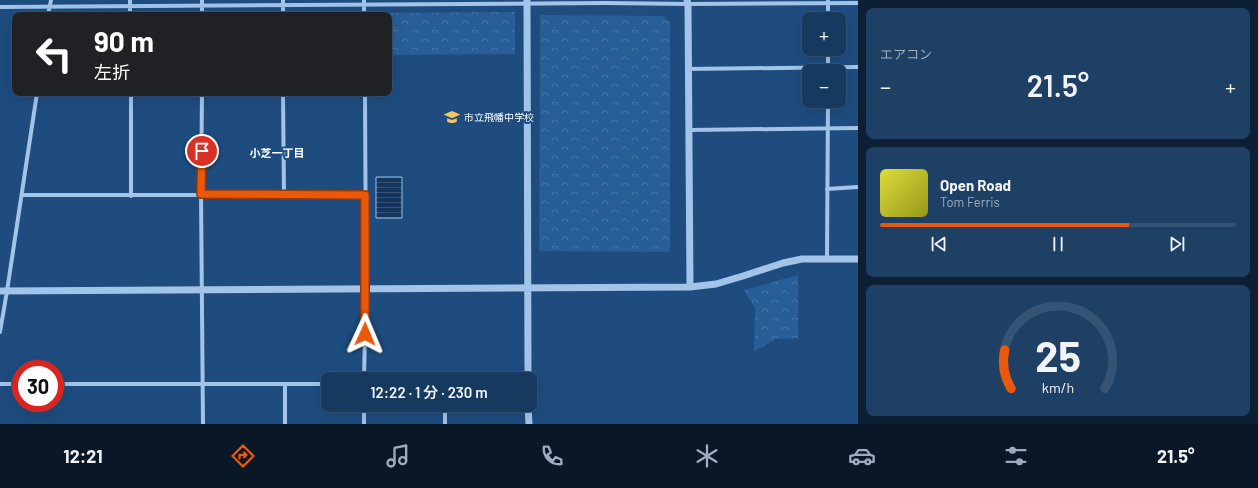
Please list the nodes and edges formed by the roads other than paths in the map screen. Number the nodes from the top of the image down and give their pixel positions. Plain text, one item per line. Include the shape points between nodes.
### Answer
1 (51, 0) edge
2 (130, 0) edge
3 (202, 0) edge
4 (605, 1) edge
5 (283, 2) edge
6 (364, 2) edge
7 (444, 2) edge
8 (526, 2) edge
9 (688, 2) edge
10 (755, 2) edge
11 (828, 2) edge
12 (858, 3) edge
13 (202, 6) junction
14 (0, 7) edge
15 (50, 7) junction
16 (130, 7) junction
17 (49, 12) edge
18 (130, 12) edge
19 (202, 12) edge
20 (858, 67) edge
21 (846, 68) edge
22 (802, 69) edge
23 (688, 70) junction
24 (37, 96) edge
25 (131, 96) edge
26 (202, 96) edge
27 (283, 96) edge
28 (365, 96) edge
29 (828, 108) edge
30 (828, 128) junction
31 (858, 128) edge
32 (689, 130) junction
33 (858, 187) edge
34 (827, 189) junction
35 (22, 194) junction
36 (201, 194) junction
37 (284, 194) junction
38 (365, 195) junction
39 (131, 196) junction
40 (827, 258) junction
41 (858, 259) edge
42 (690, 287) junction
43 (528, 288) junction
44 (366, 289) junction
45 (202, 290) junction
46 (4, 291) edge
47 (0, 332) edge
48 (364, 372) edge
49 (528, 372) edge
50 (203, 383) junction
51 (0, 384) edge
52 (12, 384) edge
53 (64, 384) edge
54 (285, 384) junction
55 (321, 384) edge
56 (364, 412) edge
57 (445, 412) edge
58 (528, 412) edge
59 (203, 424) edge
60 (285, 424) edge
61 (364, 424) edge
62 (445, 424) edge
63 (529, 424) edge

1 - 15 street
2 - 16 street
3 - 13 street
4 - 8 street
4 - 9 street
5 - 6 street
5 - 13 street
6 - 7 street
7 - 8 street
8 - 43 street
9 - 10 street
9 - 23 street
10 - 11 street
11 - 12 street
13 - 16 street
13 - 19 street
14 - 15 street
15 - 16 street
15 - 17 street
16 - 18 street
20 - 21 street
22 - 23 street
23 - 32 street
24 - 35 street
25 - 39 street
26 - 36 street
27 - 37 street
28 - 38 street
29 - 30 street
30 - 31 street
30 - 32 street
30 - 34 street
32 - 42 street
33 - 34 street
34 - 40 street
35 - 39 street
35 - 46 street
36 - 37 street
36 - 39 street
36 - 45 street
37 - 38 street
38 - 44 street
40 - 41 street
40 - 42 street via 783,263 716,284
42 - 43 street
43 - 44 street
43 - 49 street
44 - 45 street
44 - 48 street
45 - 46 street
45 - 50 street
46 - 47 street
50 - 53 street
50 - 54 street
50 - 59 street
51 - 52 street
54 - 55 street
54 - 60 street
56 - 61 street
57 - 62 street
58 - 63 street

